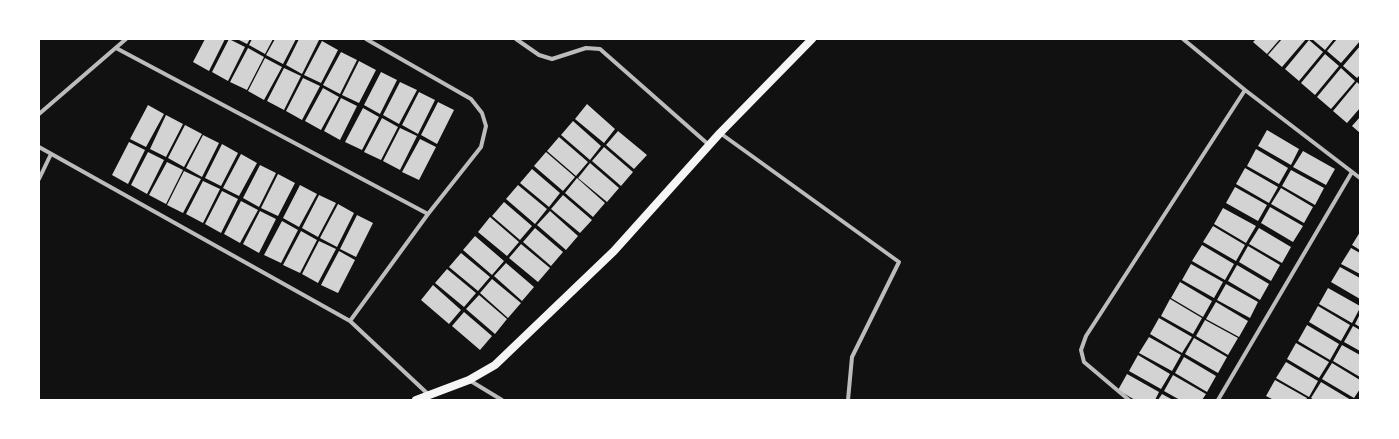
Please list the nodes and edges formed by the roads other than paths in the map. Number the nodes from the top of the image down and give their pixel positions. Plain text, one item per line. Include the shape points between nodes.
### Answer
1 (126, 39) edge
2 (366, 39) edge
3 (516, 39) edge
4 (812, 39) edge
5 (1183, 39) edge
6 (116, 48) junction
7 (1245, 90) junction
8 (39, 114) edge
9 (720, 133) junction
10 (709, 145) junction
11 (39, 148) edge
12 (51, 154) junction
13 (1352, 172) junction
14 (1360, 178) edge
15 (39, 179) edge
16 (428, 214) junction
17 (350, 321) junction
18 (469, 380) junction
19 (429, 395) junction
20 (416, 400) edge
21 (502, 400) edge
22 (848, 400) edge
23 (1129, 400) edge
24 (1218, 400) edge

1 - 6 street
2 - 16 street via 471,99 482,113 486,126 481,147
3 - 10 street via 539,55 552,59 586,48 600,48
4 - 9 main road
5 - 7 street
6 - 8 street
6 - 16 street
7 - 13 street
7 - 23 street via 1086,336 1081,350 1084,362
9 - 10 main road
9 - 22 street via 899,262 852,357
10 - 18 main road via 614,251 495,365
11 - 12 street
12 - 15 street
12 - 17 street
13 - 14 street
13 - 24 street
16 - 17 street
17 - 19 street
18 - 19 main road
18 - 21 street
19 - 20 main road

